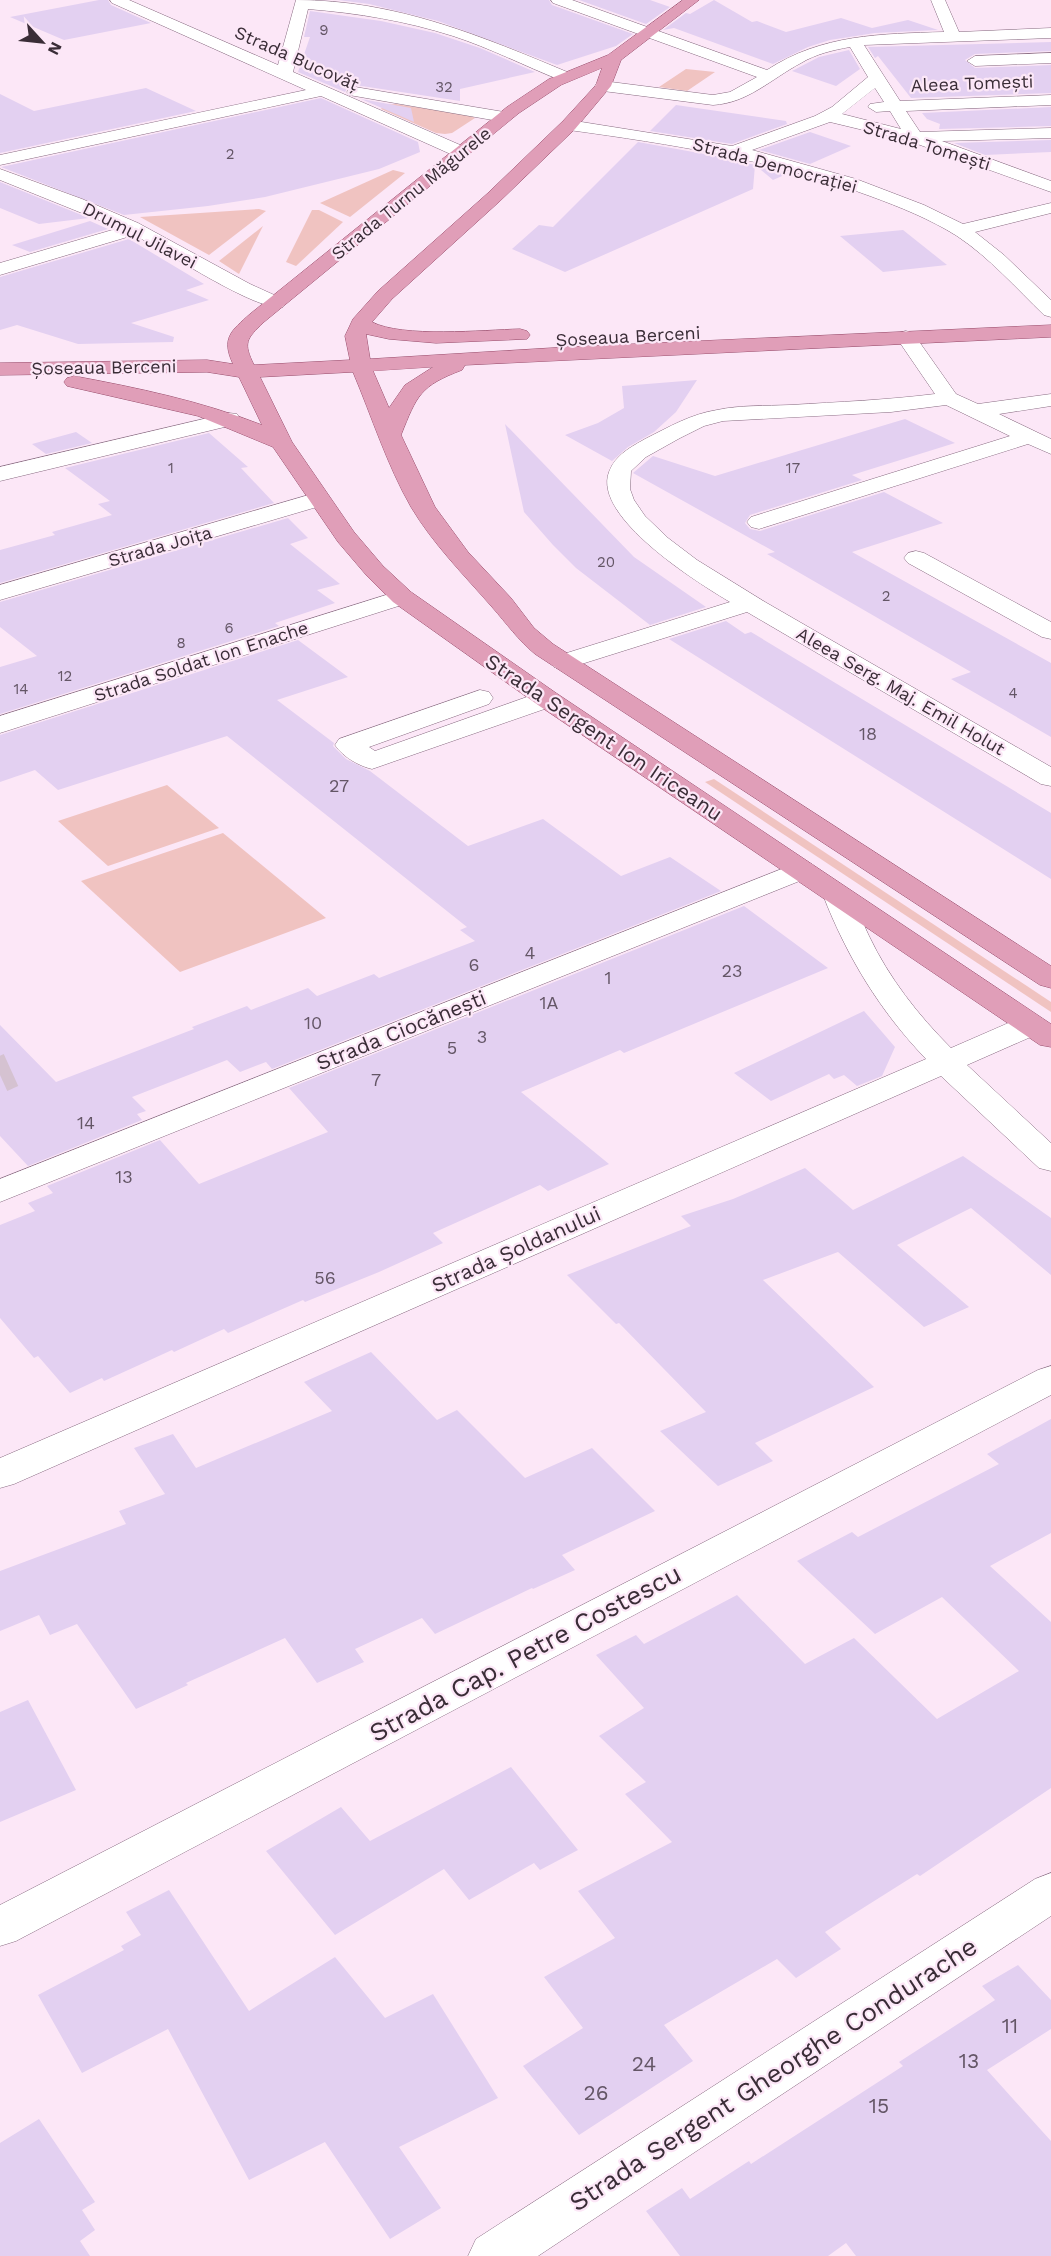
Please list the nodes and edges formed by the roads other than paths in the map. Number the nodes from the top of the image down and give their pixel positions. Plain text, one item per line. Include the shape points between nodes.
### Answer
1 (117, 0) edge
2 (558, 0) edge
3 (692, 0) edge
4 (938, 0) edge
5 (302, 2) edge
6 (647, 32) junction
7 (1051, 33) edge
8 (953, 36) junction
9 (854, 42) junction
10 (614, 58) junction
11 (1051, 58) edge
12 (975, 61) dead end
13 (290, 76) junction
14 (566, 76) junction
15 (768, 76) junction
16 (877, 78) junction
17 (603, 86) junction
18 (322, 91) junction
19 (383, 97) junction
20 (1051, 100) edge
21 (357, 106) junction
22 (896, 106) junction
23 (833, 113) junction
24 (504, 117) junction
25 (569, 125) junction
26 (1051, 133) edge
27 (915, 137) junction
28 (734, 151) junction
29 (461, 152) junction
30 (0, 160) edge
31 (0, 174) edge
32 (1051, 186) edge
33 (1051, 208) edge
34 (136, 229) junction
35 (961, 230) junction
36 (0, 269) edge
37 (276, 303) junction
38 (1051, 311) edge
39 (1051, 317) edge
40 (360, 323) junction
41 (902, 331) junction
42 (1051, 331) edge
43 (594, 338) junction
44 (359, 358) junction
45 (484, 358) junction
46 (323, 363) junction
47 (244, 364) junction
48 (2, 369) edge
49 (276, 371) junction
50 (949, 398) junction
51 (1051, 400) edge
52 (974, 411) junction
53 (229, 419) junction
54 (391, 434) junction
55 (1029, 437) junction
56 (281, 442) junction
57 (1051, 447) edge
58 (0, 474) edge
59 (319, 500) junction
60 (759, 522) dead end
61 (916, 558) dead end
62 (0, 593) edge
63 (402, 597) junction
64 (752, 603) junction
65 (1051, 632) edge
66 (563, 662) junction
67 (480, 698) dead end
68 (547, 699) junction
69 (0, 725) edge
70 (1051, 778) edge
71 (802, 870) junction
72 (838, 895) junction
73 (1051, 979) edge
74 (1041, 1031) edge
75 (945, 1062) junction
76 (1051, 1161) edge
77 (0, 1191) edge
78 (1051, 1379) edge
79 (0, 1474) edge
80 (1051, 1892) edge
81 (0, 1927) edge
82 (494, 2256) edge

1 - 13 street, Strada Bucovăț
2 - 6 street
3 - 6 main road, Strada Turnu Măgurele
4 - 8 street
5 - 13 street
5 - 14 street via 428,24
6 - 10 main road, Strada Turnu Măgurele
6 - 15 street
7 - 8 street
8 - 9 street
9 - 15 street via 804,55
9 - 16 street
10 - 14 main road, Strada Turnu Măgurele
10 - 17 main road
11 - 12 street
13 - 18 street, Strada Bucovăț
13 - 19 street
14 - 24 main road, Strada Turnu Măgurele
15 - 17 street via 721,101
16 - 22 street
16 - 23 street
17 - 25 main road
18 - 21 street, Strada Bucovăț
18 - 30 street
19 - 21 street
19 - 24 street
20 - 22 street, Aleea Tomești
21 - 29 street, Strada Bucovăț
22 - 23 street, Strada Tomești
22 - 27 street
23 - 27 street, Strada Tomești
23 - 28 street, Strada Tomești via 808,126
24 - 29 main road, Strada Turnu Măgurele
25 - 28 street, Strada Democrației
25 - 40 main road via 398,282
26 - 27 street
27 - 32 street, Strada Tomești
28 - 35 street, Strada Democrației via 876,192
29 - 37 main road, Strada Turnu Măgurele
31 - 34 street, Drumul Jilavei
33 - 35 street
34 - 36 street
34 - 37 street, Drumul Jilavei via 228,282
35 - 38 street, Strada Democrației via 998,259
37 - 47 main road, Strada Turnu Măgurele via 238,339 235,346
39 - 41 main road, Șoseaua Berceni
40 - 43 main road via 375,332 400,335
40 - 44 main road via 355,336
41 - 42 main road, Șoseaua Berceni
41 - 43 main road, Șoseaua Berceni
41 - 45 main road, Șoseaua Berceni
41 - 50 street
43 - 44 main road, Șoseaua Berceni
44 - 45 main road, Șoseaua Berceni
44 - 46 main road
44 - 47 main road, Șoseaua Berceni
44 - 49 main road, Șoseaua Berceni
44 - 54 main road, Strada Sergent Ion Iriceanu
45 - 54 main road via 442,370 419,382 401,404
46 - 47 main road via 262,360
46 - 49 main road
47 - 48 main road, Șoseaua Berceni
47 - 49 main road, Șoseaua Berceni
47 - 56 main road, Strada Sergent Ion Iriceanu
48 - 53 main road via 153,398
50 - 52 street
50 - 64 street, Aleea Serg. Maj. Emil Holut via 891,406 714,416 690,424 624,462 619,476 622,498 640,524 671,552
51 - 52 street
52 - 55 street
53 - 56 main road
53 - 58 street
54 - 66 main road, Strada Sergent Ion Iriceanu via 413,489 451,546 525,633
55 - 57 street
55 - 60 street
56 - 59 main road, Strada Sergent Ion Iriceanu
59 - 62 street, Strada Joița
59 - 63 main road, Strada Sergent Ion Iriceanu via 364,560
61 - 65 street
63 - 68 main road, Strada Sergent Ion Iriceanu
63 - 69 street, Strada Soldat Ion Enache
64 - 66 street
64 - 70 street, Aleea Serg. Maj. Emil Holut
66 - 73 main road, Strada Sergent Ion Iriceanu
67 - 68 street via 348,744 372,761
68 - 71 main road, Strada Sergent Ion Iriceanu
71 - 72 main road, Strada Sergent Ion Iriceanu
71 - 77 street, Strada Ciocănești
72 - 74 main road, Strada Sergent Ion Iriceanu
72 - 75 street via 851,933 866,960 916,1030
74 - 75 street, Strada Șoldanului
75 - 76 street
75 - 79 street, Strada Șoldanului
78 - 81 street, Strada Cap. Petre Costescu
80 - 82 street, Strada Sergent Gheorghe Condurache

